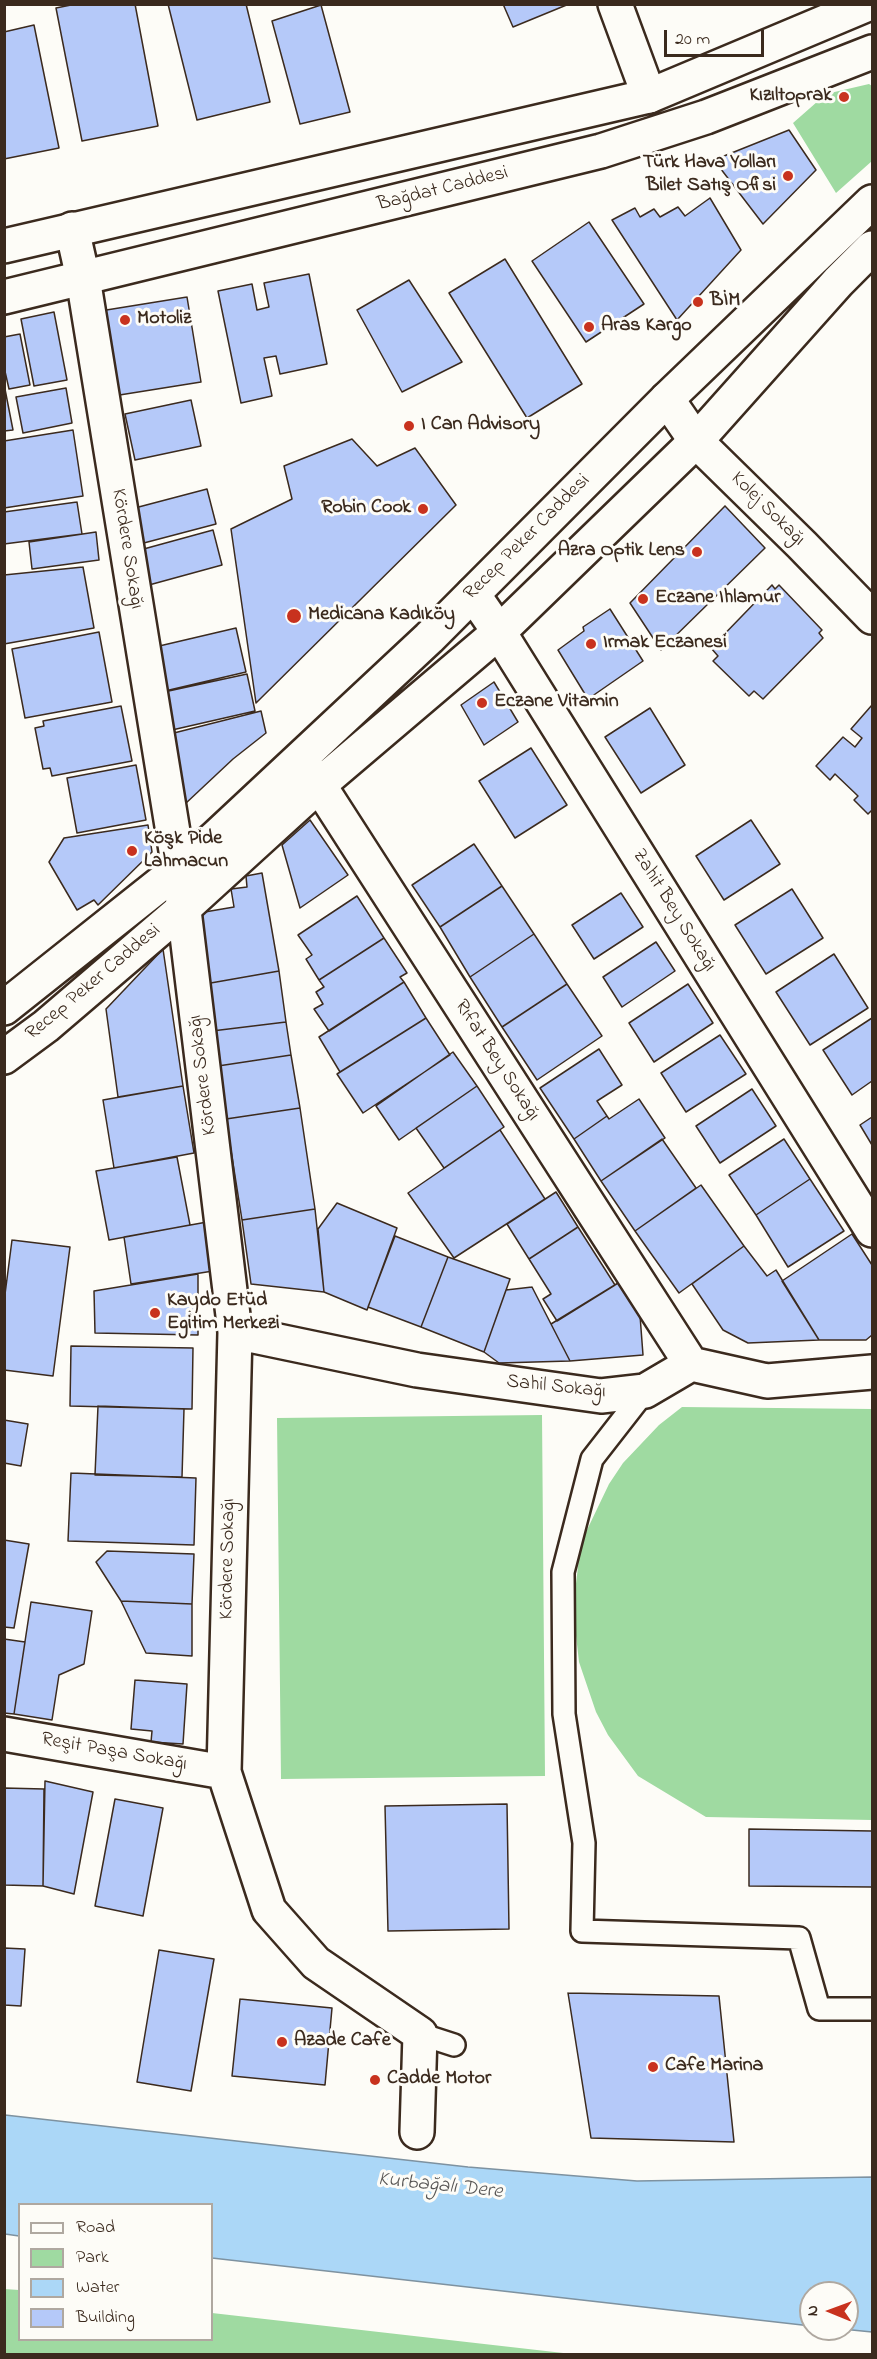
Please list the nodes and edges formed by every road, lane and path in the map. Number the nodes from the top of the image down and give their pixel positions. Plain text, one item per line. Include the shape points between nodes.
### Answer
1 (615, 4) edge
2 (868, 4) edge
3 (873, 52) edge
4 (832, 66) junction
5 (873, 66) edge
6 (649, 96) junction
7 (873, 202) edge
8 (72, 229) junction
9 (4, 246) edge
10 (873, 248) edge
11 (83, 278) junction
12 (4, 297) edge
13 (667, 399) junction
14 (696, 441) junction
15 (473, 594) junction
16 (873, 617) edge
17 (499, 632) junction
18 (298, 759) junction
19 (320, 785) junction
20 (179, 869) junction
21 (183, 908) junction
22 (4, 1008) edge
23 (4, 1057) edge
24 (873, 1230) edge
25 (235, 1332) junction
26 (691, 1364) junction
27 (873, 1372) edge
28 (645, 1391) junction
29 (4, 1734) edge
30 (224, 1772) junction
31 (873, 2009) edge
32 (420, 2034) junction
33 (454, 2045) dead end
34 (417, 2132) dead end

1 - 6 street
2 - 6 street
3 - 4 street, Bağdat Caddesi
4 - 5 street
4 - 11 street, Bağdat Caddesi via 706,117 601,151
6 - 8 street
7 - 13 street, Recep Peker Caddesi
8 - 9 street
8 - 11 street, Kördere Sokağı
10 - 14 street, Recep Peker Caddesi
11 - 12 street, Bağdat Caddesi
11 - 20 street, Kördere Sokağı
13 - 14 street, Kolej Sokağı
13 - 15 street, Recep Peker Caddesi
14 - 16 street, Kolej Sokağı
14 - 17 street, Recep Peker Caddesi
15 - 17 street, Zahit Bey Sokağı
15 - 18 street, Recep Peker Caddesi
17 - 19 street, Recep Peker Caddesi
17 - 24 street, Zahit Bey Sokağı
18 - 19 street, Rıfat Bey Sokağı
18 - 20 street, Recep Peker Caddesi
19 - 21 street, Recep Peker Caddesi
19 - 26 street, Rıfat Bey Sokağı
20 - 21 street
20 - 22 street, Recep Peker Caddesi
21 - 23 street, Recep Peker Caddesi via 46,1026
21 - 25 street, Kördere Sokağı
25 - 28 street, Sahil Sokağı via 417,1370 547,1390 601,1396
25 - 30 street, Kördere Sokağı
26 - 27 street via 767,1381
26 - 28 street, Sahil Sokağı
28 - 31 lane via 592,1459 563,1572 564,1714 584,1843 582,1931 799,1938 819,2009
29 - 30 street, Reşit Paşa Sokağı
30 - 32 street, Kördere Sokağı via 269,1910 316,1963
32 - 33 lane
32 - 34 street

